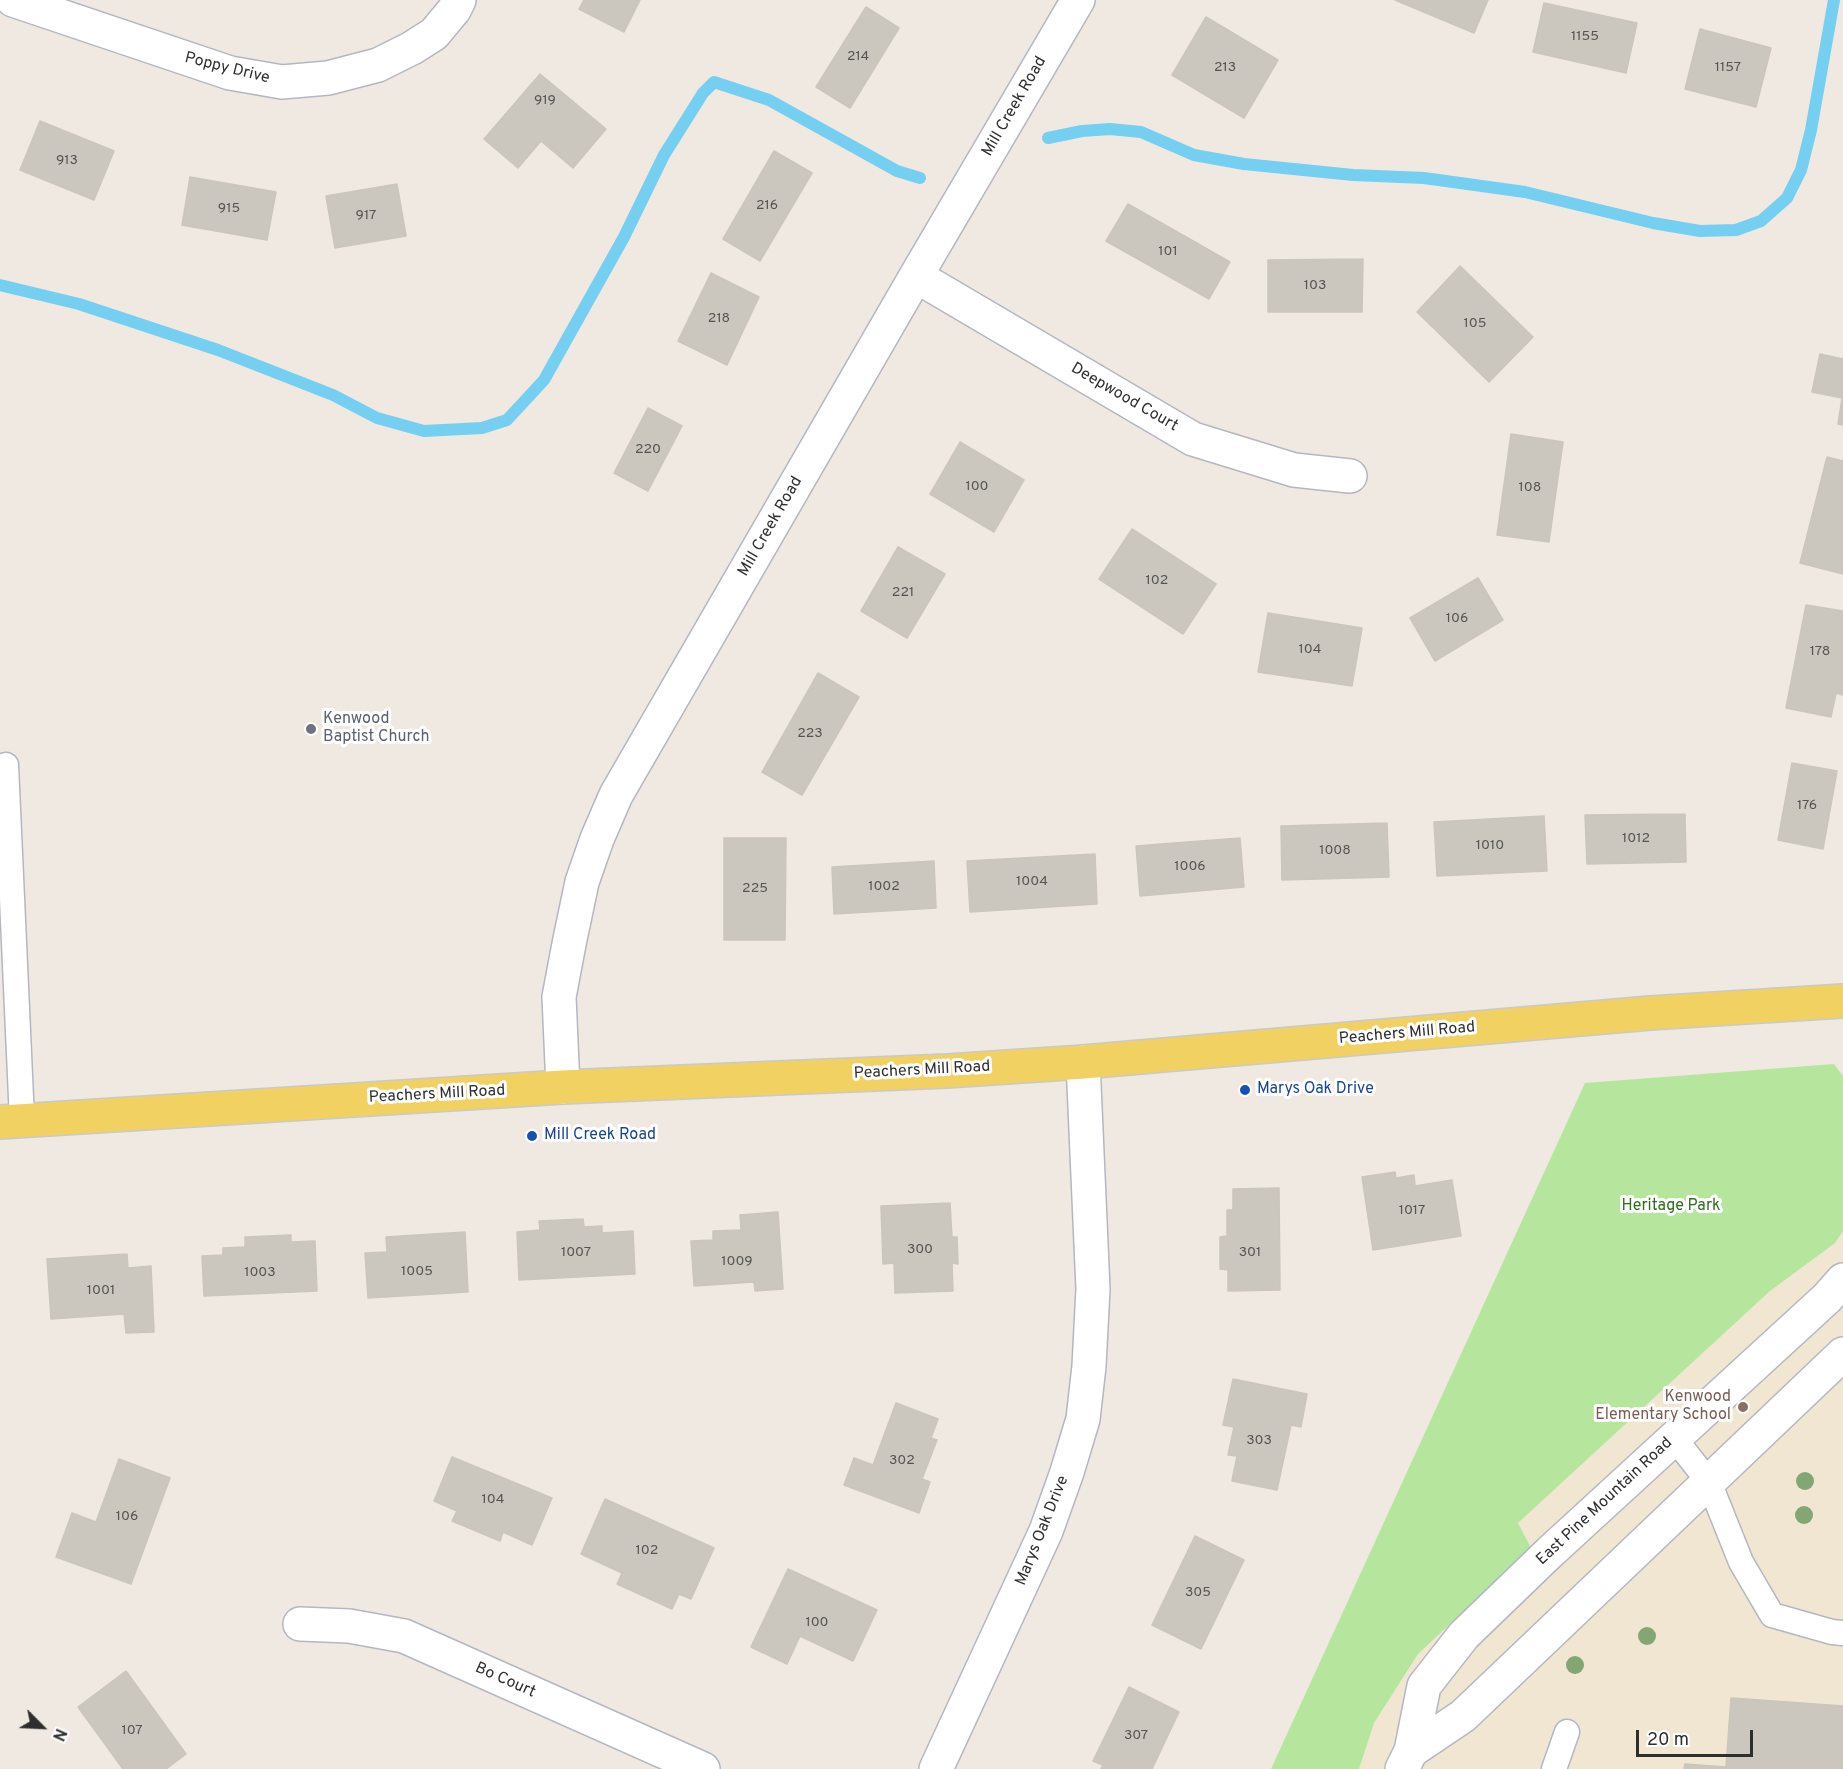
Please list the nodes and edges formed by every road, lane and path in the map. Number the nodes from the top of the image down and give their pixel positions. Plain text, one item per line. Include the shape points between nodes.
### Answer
1 (13, 0) edge
2 (459, 0) edge
3 (1078, 0) edge
4 (916, 276) junction
5 (1350, 476) dead end
6 (6, 765) dead end
7 (1843, 1001) edge
8 (1083, 1062) junction
9 (563, 1087) junction
10 (11, 1121) edge
11 (1843, 1280) edge
12 (1843, 1354) edge
13 (1674, 1438) junction
14 (1708, 1482) junction
15 (300, 1624) dead end
16 (1843, 1633) edge
17 (1567, 1732) dead end
18 (1406, 1760) edge
19 (703, 1769) edge
20 (936, 1769) edge
21 (1554, 1769) edge

1 - 2 street, Poppy Drive via 230,73 282,82 328,78 378,65 434,34
3 - 4 street, Mill Creek Road
4 - 5 street, Deepwood Court via 1193,439 1294,470
4 - 9 street, Mill Creek Road via 622,784 597,839 582,882 559,997
6 - 10 lane
7 - 8 main road, Peachers Mill Road via 1650,1013
8 - 9 main road, Peachers Mill Road
8 - 20 street, Marys Oak Drive via 1093,1289 1083,1419 1046,1531
9 - 10 main road, Peachers Mill Road
11 - 13 street, East Pine Mountain Road
12 - 14 street, East Pine Mountain Road
13 - 14 lane
13 - 18 street, East Pine Mountain Road via 1464,1635 1424,1686
14 - 16 lane via 1741,1562 1772,1615
14 - 18 street, East Pine Mountain Road via 1463,1716
15 - 19 street, Bo Court via 349,1626 404,1636
17 - 21 lane

